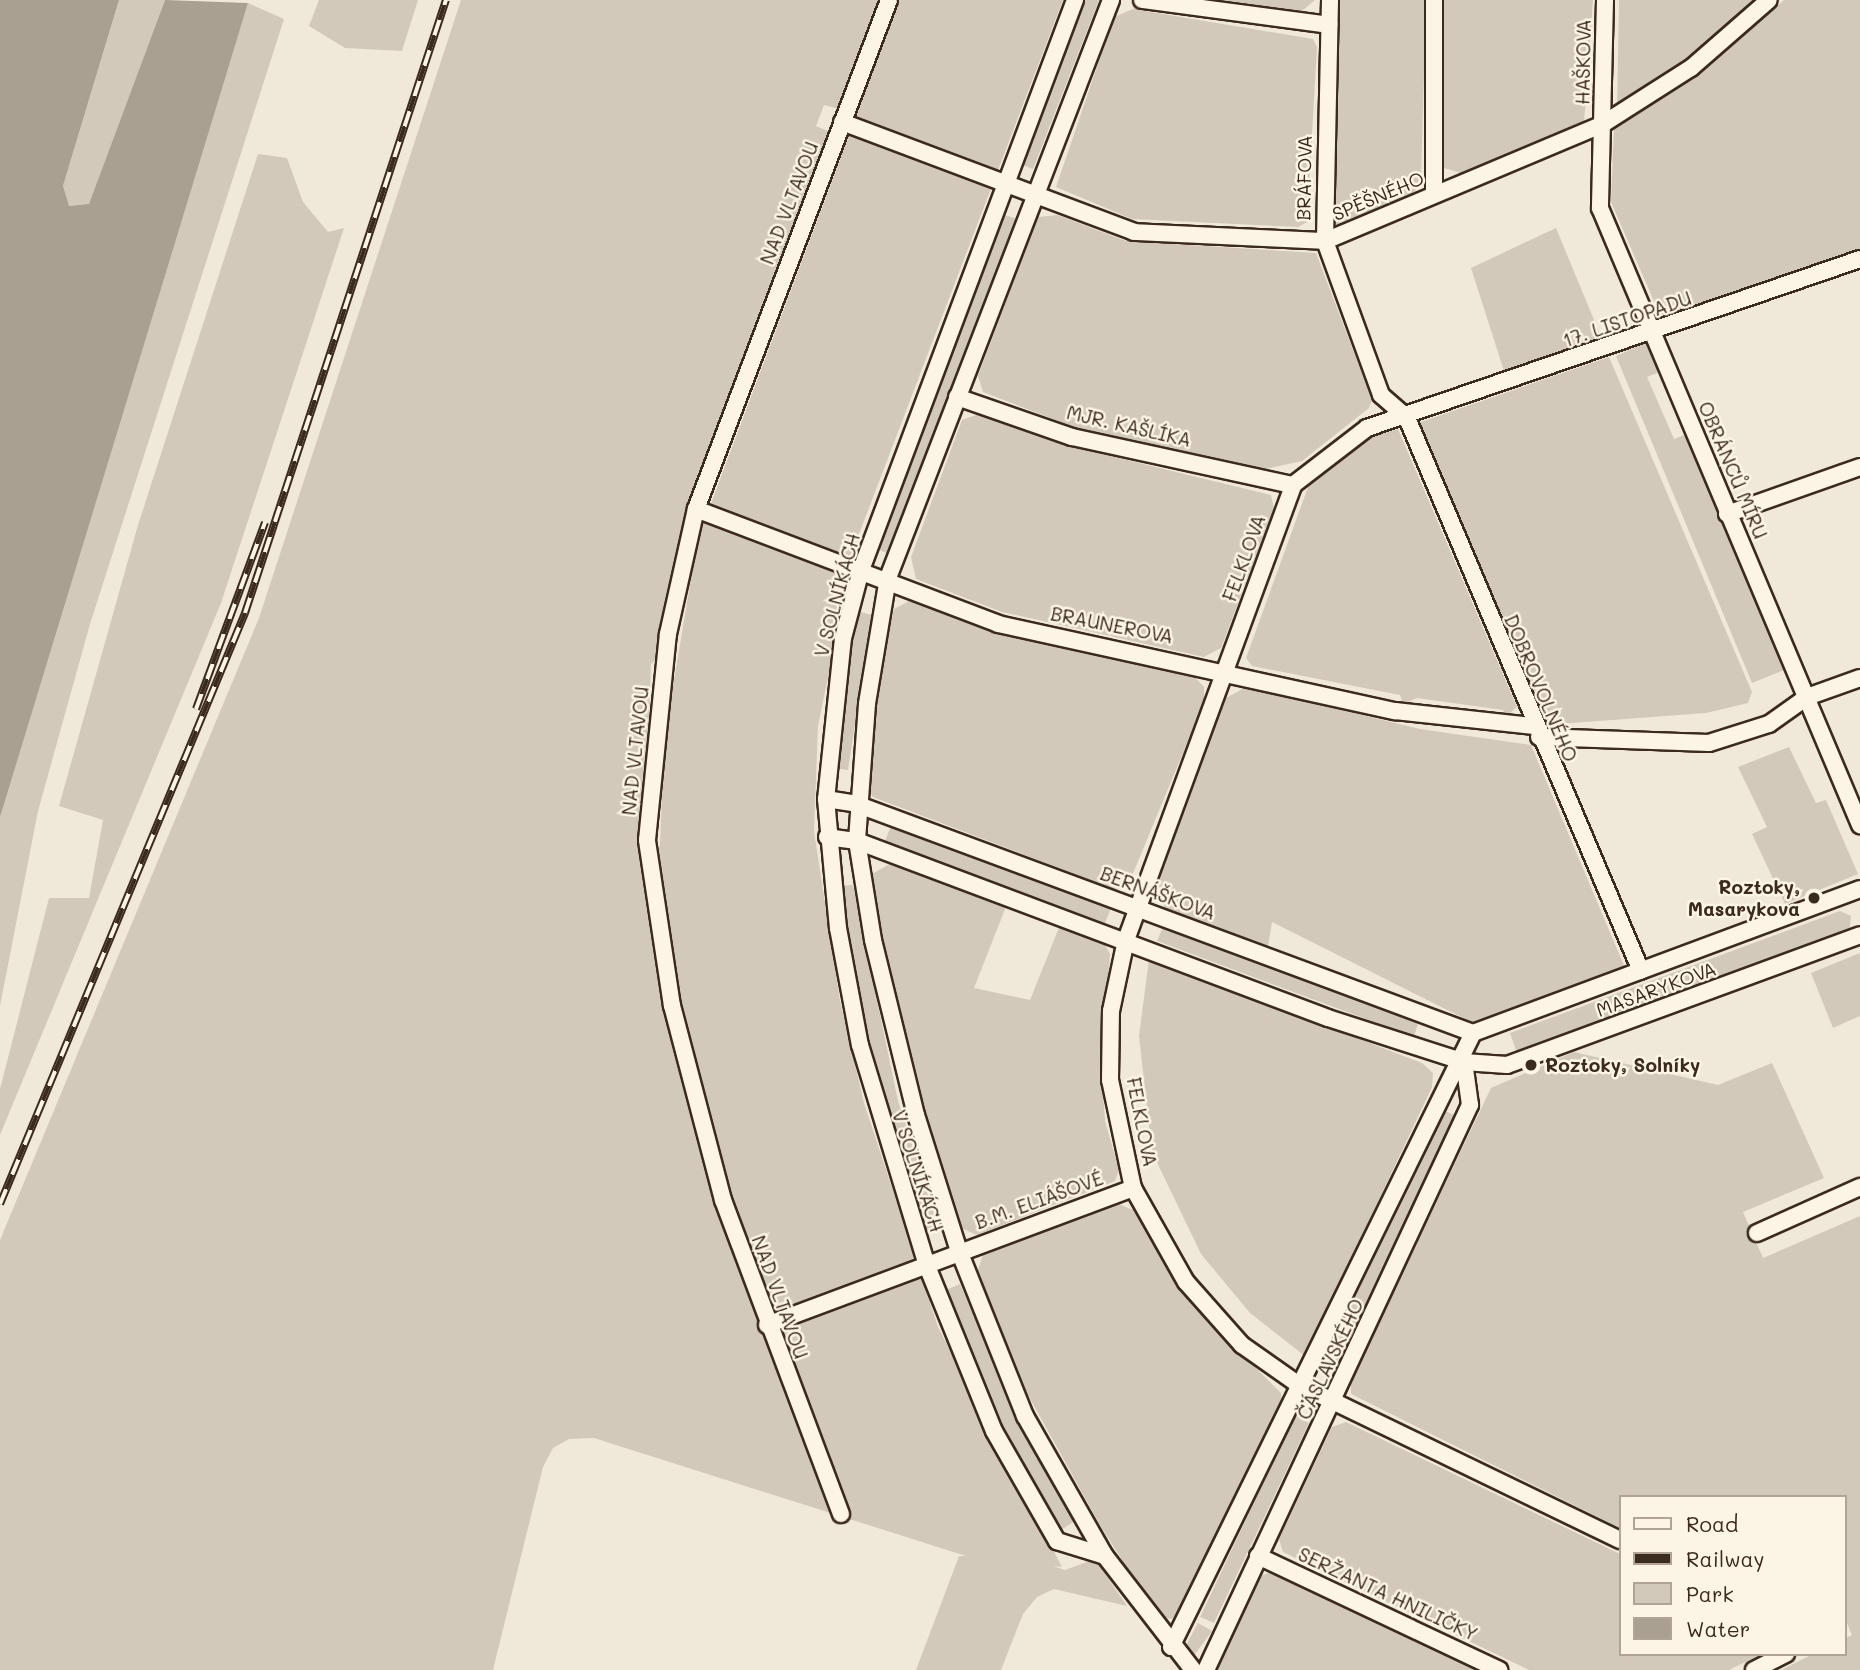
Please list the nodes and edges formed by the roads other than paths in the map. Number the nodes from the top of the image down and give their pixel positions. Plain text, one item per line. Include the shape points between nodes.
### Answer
1 (889, 0) edge
2 (1075, 0) edge
3 (1111, 0) edge
4 (1142, 0) edge
5 (1330, 0) edge
6 (1434, 0) edge
7 (1605, 0) edge
8 (1769, 0) edge
9 (1329, 25) junction
10 (842, 122) junction
11 (1603, 124) junction
12 (1006, 183) junction
13 (1434, 194) junction
14 (1038, 196) junction
15 (1325, 241) junction
16 (1860, 259) edge
17 (1653, 332) junction
18 (957, 397) junction
19 (1407, 418) junction
20 (1860, 467) edge
21 (1293, 485) junction
22 (696, 509) junction
23 (1727, 514) junction
24 (861, 569) junction
25 (888, 578) junction
26 (1225, 669) junction
27 (1860, 678) edge
28 (1807, 697) junction
29 (1536, 732) junction
30 (826, 799) junction
31 (856, 804) junction
32 (1860, 825) edge
33 (827, 837) junction
34 (857, 841) junction
35 (1860, 890) edge
36 (1137, 908) junction
37 (1860, 935) edge
38 (1126, 940) junction
39 (1642, 971) junction
40 (1473, 1033) junction
41 (1464, 1062) junction
42 (1860, 1187) edge
43 (1133, 1188) junction
44 (1757, 1233) dead end
45 (960, 1251) junction
46 (927, 1266) junction
47 (767, 1325) junction
48 (1299, 1385) junction
49 (1334, 1402) junction
50 (841, 1514) dead end
51 (1618, 1539) edge
52 (1105, 1556) junction
53 (1258, 1556) junction
54 (1171, 1647) junction
55 (1782, 1656) edge
56 (1193, 1670) edge
57 (1206, 1670) edge
58 (1499, 1670) edge
59 (1754, 1670) edge

1 - 10 street, NAD VLTAVOU
2 - 12 street, V SOLNÍKÁCH
3 - 14 street, V SOLNÍKÁCH
4 - 9 street
5 - 9 street, BRÁFOVA
6 - 13 street
7 - 11 street, HAŠKOVA
8 - 11 street, SPĚŠNÉHO via 1691,68
9 - 15 street, BRÁFOVA
10 - 12 street, SPĚŠNÉHO
10 - 22 street, NAD VLTAVOU
11 - 13 street, SPĚŠNÉHO
11 - 17 street, OBRÁNCŮ MÍRU via 1600,208
12 - 14 street, SPĚŠNÉHO
12 - 24 street, V SOLNÍKÁCH
13 - 15 street, SPĚŠNÉHO
14 - 15 street, SPĚŠNÉHO via 1134,232
14 - 18 street, V SOLNÍKÁCH
15 - 19 street, BRÁFOVA via 1381,395
16 - 17 street, 17. LISTOPADU
17 - 19 street, 17. LISTOPADU
17 - 23 street, OBRÁNCŮ MÍRU
18 - 21 street, MJR. KAŠLÍKA via 1072,437
18 - 25 street, V SOLNÍKÁCH
19 - 21 street via 1367,428
19 - 29 street, DOBROVOLNÉHO
20 - 23 street
21 - 26 street, FELKLOVA
22 - 24 street, BRAUNEROVA
22 - 47 street, NAD VLTAVOU via 667,634 647,839 672,1006 723,1200
23 - 28 street, OBRÁNCŮ MÍRU
24 - 25 street, BRAUNEROVA
24 - 30 street, V SOLNÍKÁCH via 843,638
25 - 26 street, BRAUNEROVA via 998,624
25 - 31 street, V SOLNÍKÁCH
26 - 29 street, BRAUNEROVA via 1395,711
26 - 36 street, FELKLOVA
27 - 28 street, BRAUNEROVA
28 - 29 street, BRAUNEROVA via 1769,724 1709,743
28 - 32 street, OBRÁNCŮ MÍRU
29 - 39 street, DOBROVOLNÉHO
30 - 31 street, BERNÁŠKOVA
30 - 33 street, V SOLNÍKÁCH
31 - 34 street, V SOLNÍKÁCH
31 - 36 street, BERNÁŠKOVA
33 - 34 street
33 - 46 street, V SOLNÍKÁCH via 860,1045
34 - 38 street
34 - 45 street, V SOLNÍKÁCH via 895,1036
35 - 39 street, MASARYKOVA
36 - 38 street, FELKLOVA
36 - 40 street, BERNÁŠKOVA
37 - 41 street, MASARYKOVA via 1507,1065
38 - 41 street via 1328,1018
38 - 43 street, FELKLOVA via 1111,1011 1110,1080
39 - 40 street, MASARYKOVA
40 - 41 street, ČÁSLAVSKÉHO
41 - 48 street, ČÁSLAVSKÉHO via 1443,1085
41 - 49 street, ČÁSLAVSKÉHO via 1470,1105
42 - 44 street
43 - 45 street, B.M. ELIÁŠOVÉ
43 - 48 street, FELKLOVA via 1186,1282 1242,1345
45 - 46 street, V SOLNÍKÁCH
45 - 52 street, V SOLNÍKÁCH via 1026,1416
46 - 47 street
46 - 52 street, V SOLNÍKÁCH via 994,1431 1056,1541
47 - 50 street, NAD VLTAVOU
48 - 49 street, FELKLOVA
48 - 54 street, ČÁSLAVSKÉHO
49 - 51 street, FELKLOVA
49 - 53 street, ČÁSLAVSKÉHO
52 - 54 street, V SOLNÍKÁCH
53 - 57 street, ČÁSLAVSKÉHO
53 - 58 street, SERŽANTA HNILIČKY
54 - 56 street, V SOLNÍKÁCH
55 - 59 street

